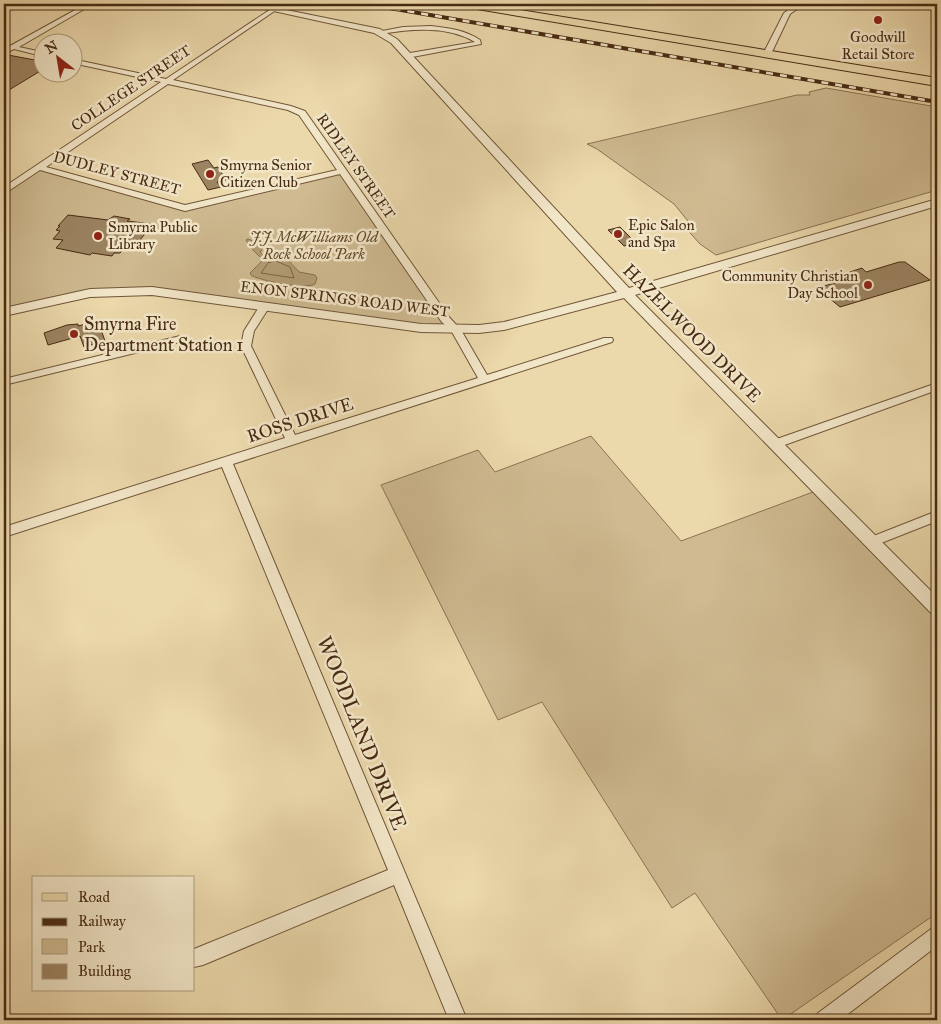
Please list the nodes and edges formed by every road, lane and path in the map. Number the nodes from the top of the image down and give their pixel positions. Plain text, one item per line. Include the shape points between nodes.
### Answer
1 (90, 4) edge
2 (246, 4) edge
3 (465, 4) edge
4 (494, 4) edge
5 (801, 4) edge
6 (274, 9) junction
7 (380, 32) junction
8 (12, 47) junction
9 (4, 52) edge
10 (32, 52) edge
11 (769, 52) junction
12 (407, 56) junction
13 (82, 62) edge
14 (937, 74) edge
15 (168, 80) junction
16 (937, 82) edge
17 (38, 167) junction
18 (343, 171) junction
19 (4, 191) edge
20 (937, 202) edge
21 (626, 294) junction
22 (265, 306) junction
23 (4, 312) edge
24 (456, 330) junction
25 (180, 339) dead end
26 (608, 340) dead end
27 (484, 379) junction
28 (4, 382) edge
29 (937, 386) edge
30 (292, 440) junction
31 (775, 444) junction
32 (226, 462) junction
33 (937, 516) edge
34 (4, 532) edge
35 (871, 542) junction
36 (937, 608) edge
37 (397, 875) junction
38 (937, 935) edge
39 (195, 958) edge
40 (458, 1020) edge
41 (825, 1020) edge

1 - 8 street
2 - 6 street, HAZELWOOD DRIVE
3 - 11 main road
4 - 11 main road
5 - 11 street via 787,13
6 - 7 street, HAZELWOOD DRIVE
6 - 15 street, COLLEGE STREET
7 - 12 street, HAZELWOOD DRIVE via 394,41
7 - 12 street, HAZELWOOD DRIVE via 419,27 467,35 478,41 478,44
8 - 9 street
8 - 10 street
11 - 14 main road
11 - 16 main road
12 - 21 street, HAZELWOOD DRIVE
13 - 15 street, RIDLEY STREET
15 - 17 street, COLLEGE STREET
15 - 18 street, RIDLEY STREET via 281,106 302,114
17 - 18 street, DUDLEY STREET via 189,207
17 - 19 street, COLLEGE STREET
18 - 24 street, RIDLEY STREET via 445,320
20 - 21 street, ENON SPRINGS ROAD WEST
21 - 24 street, ENON SPRINGS ROAD WEST via 504,326
21 - 31 street, HAZELWOOD DRIVE
22 - 23 street, ENON SPRINGS ROAD WEST via 137,290 77,295
22 - 24 street, ENON SPRINGS ROAD WEST
22 - 30 street via 249,330 246,346
24 - 27 street, RIDLEY STREET
25 - 28 street
26 - 27 street, ROSS DRIVE
27 - 30 street, ROSS DRIVE
29 - 31 street
30 - 32 street, ROSS DRIVE
31 - 35 street, HAZELWOOD DRIVE
32 - 34 street, ROSS DRIVE
32 - 37 street, WOODLAND DRIVE
33 - 35 street
35 - 36 street, HAZELWOOD DRIVE
37 - 39 street
37 - 40 street, WOODLAND DRIVE
38 - 41 street

